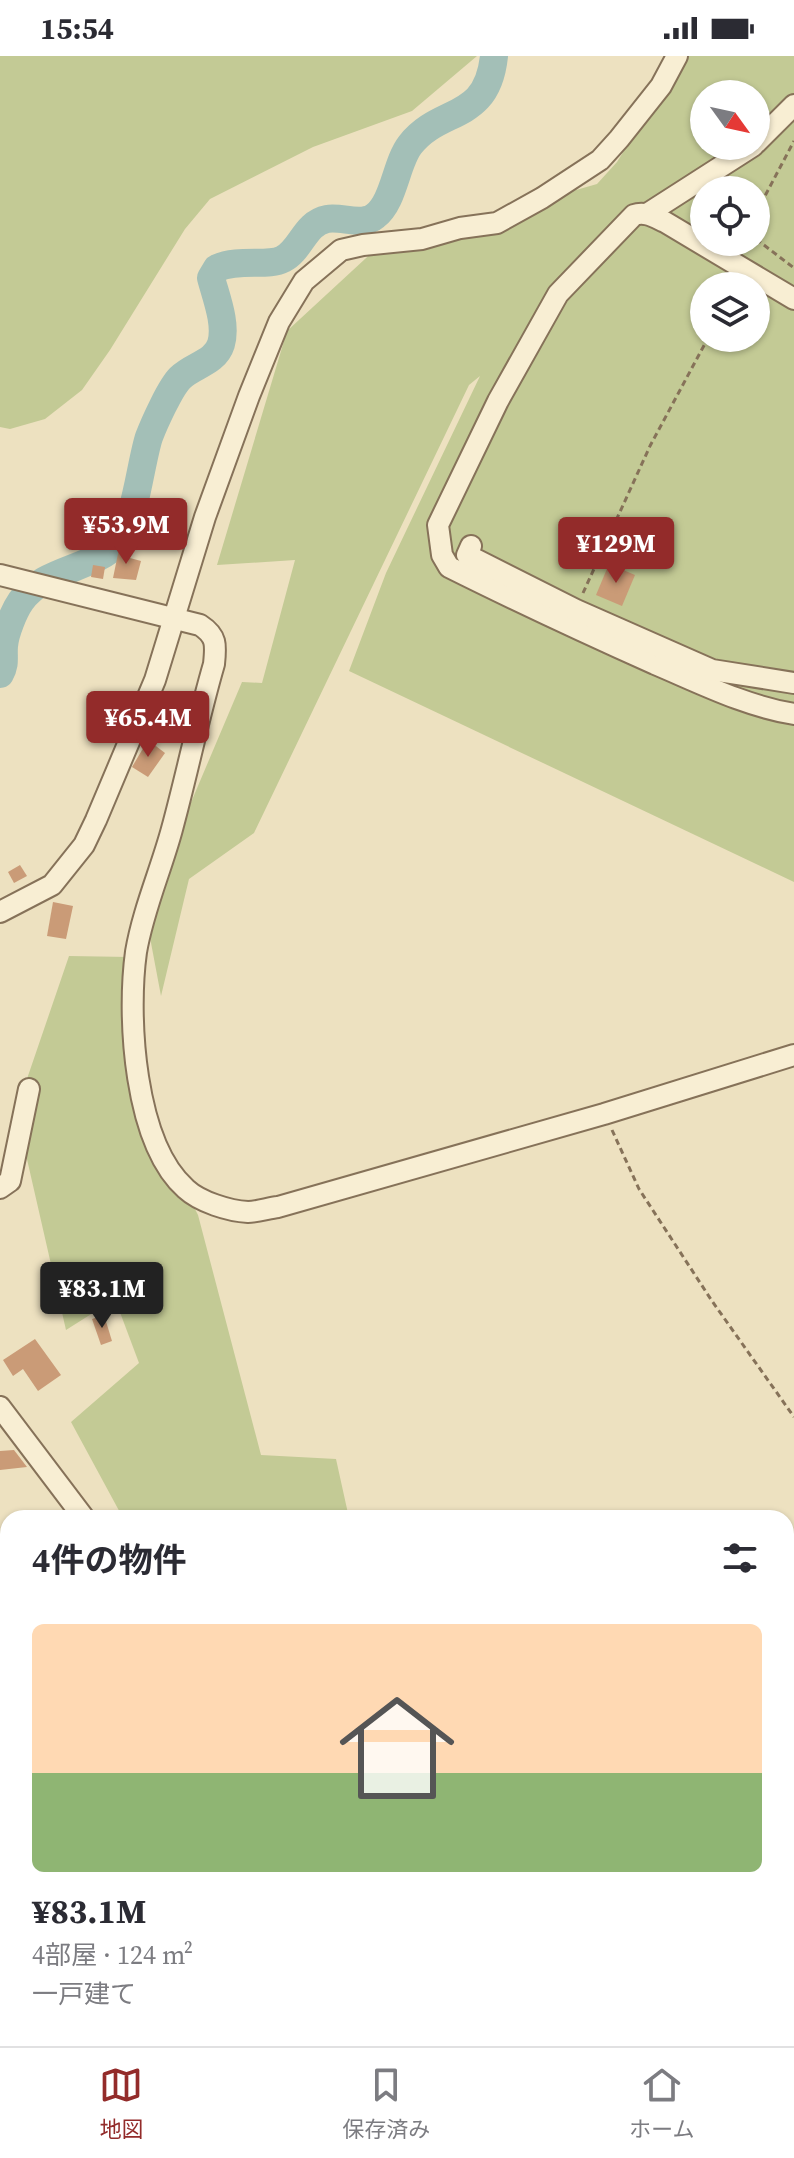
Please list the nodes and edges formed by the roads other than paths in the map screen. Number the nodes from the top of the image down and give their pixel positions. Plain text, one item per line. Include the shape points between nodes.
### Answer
1 (677, 56) edge
2 (794, 105) edge
3 (770, 130) edge
4 (732, 160) edge
5 (647, 214) junction
6 (794, 299) edge
7 (471, 546) dead end
8 (0, 575) edge
9 (173, 620) junction
10 (794, 683) edge
11 (794, 714) edge
12 (0, 912) edge
13 (794, 1055) edge
14 (29, 1089) dead end
15 (0, 1188) edge
16 (0, 1407) edge
17 (78, 1510) edge

1 - 9 street via 661,86 600,160 542,198 497,223 341,250 304,281 279,322 249,396
2 - 3 street
4 - 5 street
5 - 6 street
5 - 11 street via 634,215 558,294 438,525 442,555 449,567 534,621 727,695
7 - 10 street via 467,555 712,670
8 - 9 street
9 - 12 street via 155,680 84,845 52,885
9 - 13 street via 200,625 211,633 215,652 136,953 132,1032 154,1138 169,1173 188,1192 248,1212 278,1207
14 - 15 street via 10,1181
16 - 17 street

